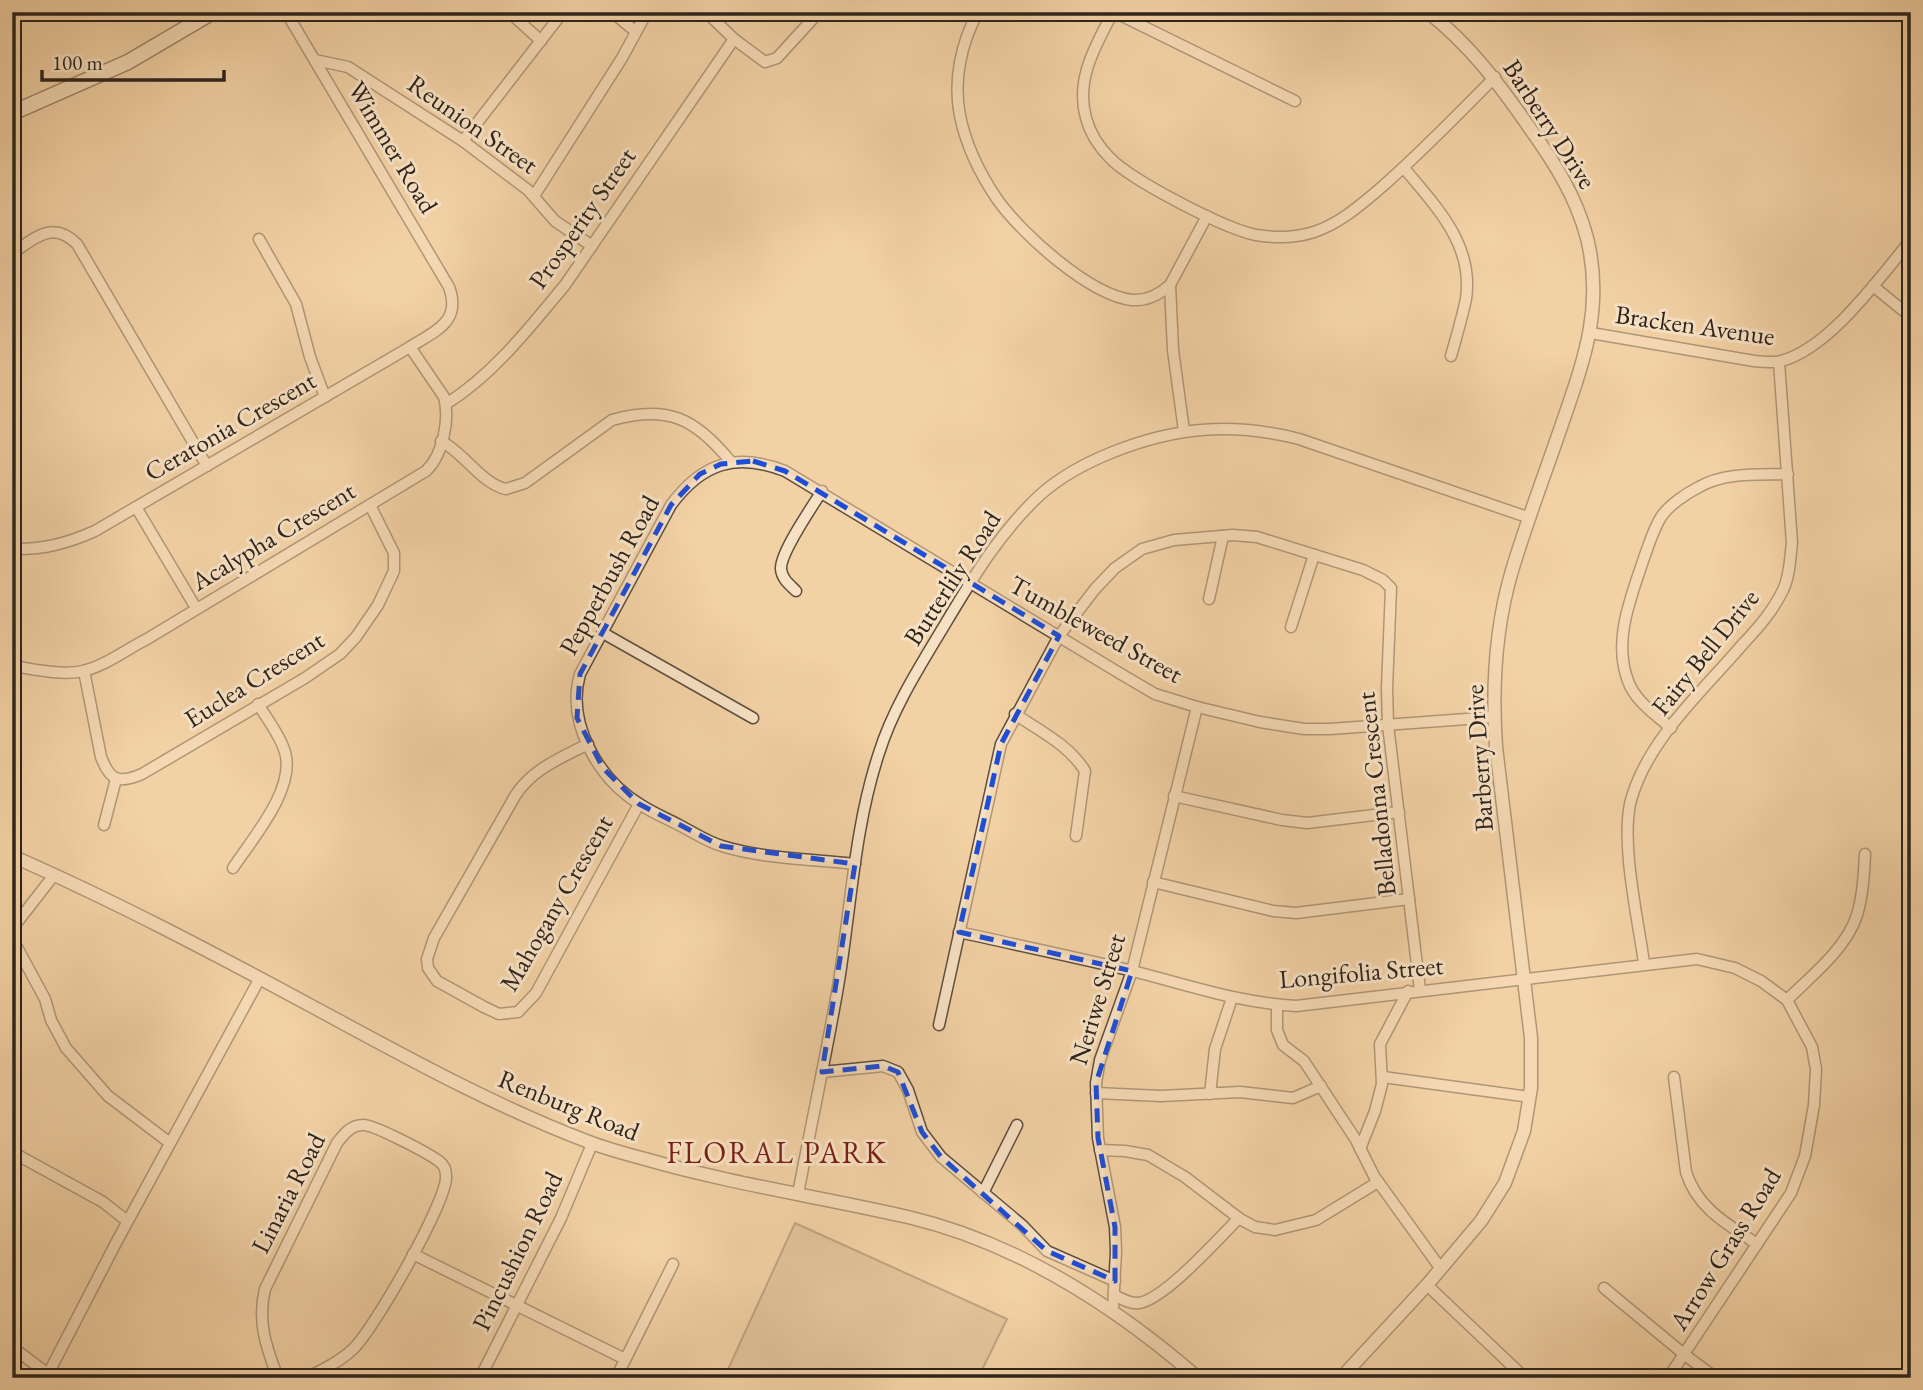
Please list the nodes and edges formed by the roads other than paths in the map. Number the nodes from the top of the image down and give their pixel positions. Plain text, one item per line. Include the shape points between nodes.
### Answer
1 (213, 12) edge
2 (286, 12) edge
3 (509, 12) edge
4 (564, 12) edge
5 (612, 12) edge
6 (647, 12) edge
7 (818, 12) edge
8 (978, 12) edge
9 (1113, 12) edge
10 (1428, 12) edge
11 (710, 14) edge
12 (635, 31) junction
13 (734, 39) junction
14 (541, 41) junction
15 (315, 61) junction
16 (1495, 77) junction
17 (1295, 101) dead end
18 (12, 113) edge
19 (463, 141) junction
20 (1404, 168) junction
21 (534, 196) junction
22 (1207, 216) junction
23 (259, 239) dead end
24 (1911, 240) edge
25 (592, 246) junction
26 (12, 253) edge
27 (1170, 285) junction
28 (1873, 286) junction
29 (453, 308) joint
30 (1911, 317) edge
31 (1591, 332) junction
32 (410, 347) junction
33 (1451, 356) dead end
34 (1779, 362) junction
35 (325, 397) junction
36 (446, 404) junction
37 (1184, 431) junction
38 (441, 441) junction
39 (731, 462) junction
40 (207, 466) junction
41 (1788, 474) junction
42 (822, 491) junction
43 (370, 505) junction
44 (136, 508) junction
45 (1530, 518) junction
46 (1223, 536) junction
47 (12, 549) edge
48 (1314, 555) junction
49 (970, 583) junction
50 (796, 591) dead end
51 (1209, 599) dead end
52 (196, 608) junction
53 (1291, 627) dead end
54 (603, 633) junction
55 (1059, 636) junction
56 (12, 666) edge
57 (84, 671) junction
58 (258, 704) junction
59 (1197, 707) junction
60 (1015, 715) junction
61 (1494, 717) junction
62 (753, 718) dead end
63 (1388, 725) junction
64 (1671, 728) junction
65 (588, 744) junction
66 (116, 779) junction
67 (1174, 796) junction
68 (639, 804) junction
69 (1399, 812) junction
70 (104, 825) dead end
71 (1076, 836) dead end
72 (1865, 854) dead end
73 (12, 856) edge
74 (855, 864) junction
75 (233, 868) dead end
76 (54, 875) junction
77 (1153, 882) junction
78 (1409, 899) junction
79 (12, 929) edge
80 (959, 932) junction
81 (12, 937) edge
82 (1644, 963) junction
83 (1132, 971) junction
84 (260, 978) junction
85 (1524, 979) junction
86 (1414, 991) junction
87 (1232, 998) junction
88 (1787, 1000) junction
89 (1277, 1005) junction
90 (939, 1025) dead end
91 (822, 1072) junction
92 (1383, 1077) junction
93 (1674, 1077) dead end
94 (1321, 1086) junction
95 (1096, 1093) junction
96 (1210, 1094) junction
97 (1530, 1097) junction
98 (1017, 1125) dead end
99 (170, 1143) junction
100 (592, 1144) junction
101 (1360, 1149) junction
102 (1100, 1150) junction
103 (12, 1152) edge
104 (1378, 1181) junction
105 (983, 1193) junction
106 (798, 1194) junction
107 (1239, 1218) junction
108 (127, 1221) junction
109 (1757, 1244) junction
110 (413, 1254) junction
111 (673, 1264) dead end
112 (1441, 1269) junction
113 (1115, 1280) junction
114 (1427, 1285) junction
115 (1604, 1288) dead end
116 (1114, 1295) junction
117 (518, 1306) junction
118 (1113, 1309) junction
119 (12, 1347) edge
120 (1685, 1356) junction
121 (625, 1359) junction
122 (1512, 1374) edge
123 (47, 1376) edge
124 (278, 1378) edge
125 (306, 1378) edge
126 (480, 1378) edge
127 (616, 1378) edge
128 (1198, 1378) edge
129 (1341, 1378) edge
130 (1525, 1378) edge
131 (1668, 1378) edge
132 (1716, 1378) edge

1 - 18 main road via 128,62
2 - 15 street, Wimmer Road
3 - 14 street
4 - 14 street
5 - 12 street
6 - 12 street
7 - 13 street via 771,62 759,59
8 - 27 street via 962,50 957,85 960,115 973,157 997,198 1026,234 1062,264 1112,295 1148,299
9 - 17 street
9 - 22 street via 1090,56 1084,79 1086,120 1095,140 1131,175
10 - 16 street, Barberry Drive
11 - 13 street
12 - 21 street
13 - 25 street, Prosperity Street
14 - 19 street
15 - 19 street, Reunion Street via 348,67
15 - 29 street, Wimmer Road via 449,287
16 - 20 street
16 - 31 street, Barberry Drive via 1558,168 1579,212 1592,270
19 - 21 street, Reunion Street
20 - 22 street via 1352,212 1310,233 1284,237 1253,234
20 - 33 street via 1447,220 1465,261 1465,300
21 - 25 street, Reunion Street via 555,221
22 - 27 street
23 - 35 street via 296,304
24 - 28 street, Bracken Avenue
25 - 36 street, Prosperity Street via 536,321 482,376
26 - 40 street via 47,232 63,233 77,244
27 - 37 street
28 - 30 street
28 - 34 street, Bracken Avenue via 1824,338
29 - 32 street, Ceratonia Crescent via 443,326
31 - 34 street, Bracken Avenue
31 - 45 street, Barberry Drive
32 - 35 street, Ceratonia Crescent
32 - 36 street
34 - 41 street, Fairy Bell Drive
35 - 40 street, Ceratonia Crescent
36 - 38 street, Acalypha Crescent
37 - 45 street, Butterlily Road via 1233,429 1289,436
37 - 49 street, Butterlily Road via 1143,440 1093,460 1058,481 995,545
38 - 39 street via 506,489 525,483 612,420 628,416 680,418 716,444
38 - 43 street, Acalypha Crescent via 426,471
39 - 42 street, Pepperbush Road via 767,464
39 - 54 street, Pepperbush Road via 709,469 685,486
40 - 44 street, Ceratonia Crescent
41 - 64 street, Fairy Bell Drive via 1791,543 1784,588 1766,618
41 - 64 street via 1720,477 1697,487 1660,518 1627,607 1623,663 1638,699
42 - 49 street, Pepperbush Road
42 - 50 street via 783,558 784,579
43 - 52 street, Acalypha Crescent
43 - 58 street, Euclea Crescent via 395,561 379,605 340,654
44 - 47 street, Ceratonia Crescent via 72,541 46,548
44 - 52 street
45 - 61 street, Barberry Drive via 1499,634
46 - 48 street, Belladonna Crescent via 1257,537
46 - 51 street
46 - 55 street, Belladonna Crescent via 1174,540 1142,549 1115,568
48 - 53 street
48 - 63 street, Belladonna Crescent via 1363,570 1391,588
49 - 55 street, Tumbleweed Street
49 - 74 street, Butterlily Road via 892,720 869,786
52 - 57 street, Acalypha Crescent
54 - 62 street
54 - 65 street, Pepperbush Road via 577,687 577,718
55 - 59 street, Tumbleweed Street via 1155,694
55 - 60 street, Belladonna Crescent
56 - 57 street, Acalypha Crescent
57 - 66 street via 100,757
58 - 66 street, Euclea Crescent via 142,774
58 - 75 street via 285,751 287,774 268,816
59 - 63 street, Tumbleweed Street via 1304,729
59 - 67 street, Neriwe Street
60 - 71 street via 1057,742 1085,771
60 - 80 street, Belladonna Crescent via 1001,744
61 - 63 street, Tumbleweed Street
61 - 85 street, Barberry Drive
63 - 69 street, Belladonna Crescent
64 - 82 street, Fairy Bell Drive via 1650,758 1629,812 1628,841
65 - 68 street, Pepperbush Road via 617,786
65 - 68 street, Mahogany Crescent via 536,772 515,796 433,938 427,959 437,981 499,1014 525,1007
66 - 70 street
67 - 69 street via 1307,823
67 - 77 street, Neriwe Street
68 - 74 street, Pepperbush Road via 721,846
69 - 78 street, Belladonna Crescent
72 - 88 street via 1862,891 1849,933
73 - 76 street, Renburg Road
74 - 91 street, Butterlily Road
76 - 79 street
76 - 84 street, Renburg Road
77 - 78 street via 1273,911 1313,912
77 - 83 street, Neriwe Street
78 - 86 street, Belladonna Crescent
80 - 83 street, Longifolia Street
80 - 90 street, Belladonna Crescent
81 - 99 street via 66,1048 108,1096
82 - 85 street, Arrow Grass Road
82 - 88 street, Arrow Grass Road via 1719,962 1761,981
83 - 87 street, Longifolia Street
83 - 95 street, Neriwe Street via 1100,1060
84 - 99 street
84 - 100 street, Renburg Road via 436,1074
85 - 86 street, Longifolia Street
85 - 97 street, Barberry Drive via 1532,1051
86 - 89 street, Longifolia Street
86 - 92 street via 1380,1044
87 - 89 street, Longifolia Street
87 - 96 street via 1215,1049
88 - 109 street, Arrow Grass Road via 1812,1047 1814,1105 1800,1174
89 - 94 street via 1280,1041 1301,1058
91 - 105 street via 883,1066 898,1072 928,1143
91 - 106 street, Butterlily Road
92 - 97 street
92 - 101 street
93 - 109 street via 1690,1186 1715,1216
94 - 96 street via 1293,1098
94 - 101 street
95 - 96 street
95 - 102 street, Neriwe Street
97 - 112 street, Barberry Drive via 1521,1140 1501,1190
98 - 105 street
99 - 108 street
100 - 106 street, Renburg Road via 686,1171
100 - 117 street, Pincushion Road
101 - 104 street
102 - 107 street via 1148,1155
102 - 113 street, Neriwe Street via 1115,1227
103 - 108 street via 103,1202
104 - 107 street via 1315,1220 1294,1227 1255,1227
104 - 112 street
105 - 113 street via 1047,1251
106 - 118 street, Renburg Road via 910,1218 977,1239
107 - 116 street via 1150,1300 1134,1303
108 - 123 street
109 - 120 street, Arrow Grass Road
110 - 117 street
110 - 124 street, Linaria Road via 445,1187 442,1163 366,1124 353,1127 343,1135 265,1289 262,1332
110 - 125 street via 353,1350
111 - 121 street
112 - 114 street, Barberry Drive
113 - 116 street, Neriwe Street
114 - 122 street
114 - 129 street, Barberry Drive
115 - 120 street
116 - 118 street, Neriwe Street
117 - 121 street
117 - 126 street, Pincushion Road
118 - 128 street, Renburg Road
119 - 123 street
120 - 131 street, Arrow Grass Road
120 - 132 street
121 - 127 street
122 - 130 street

